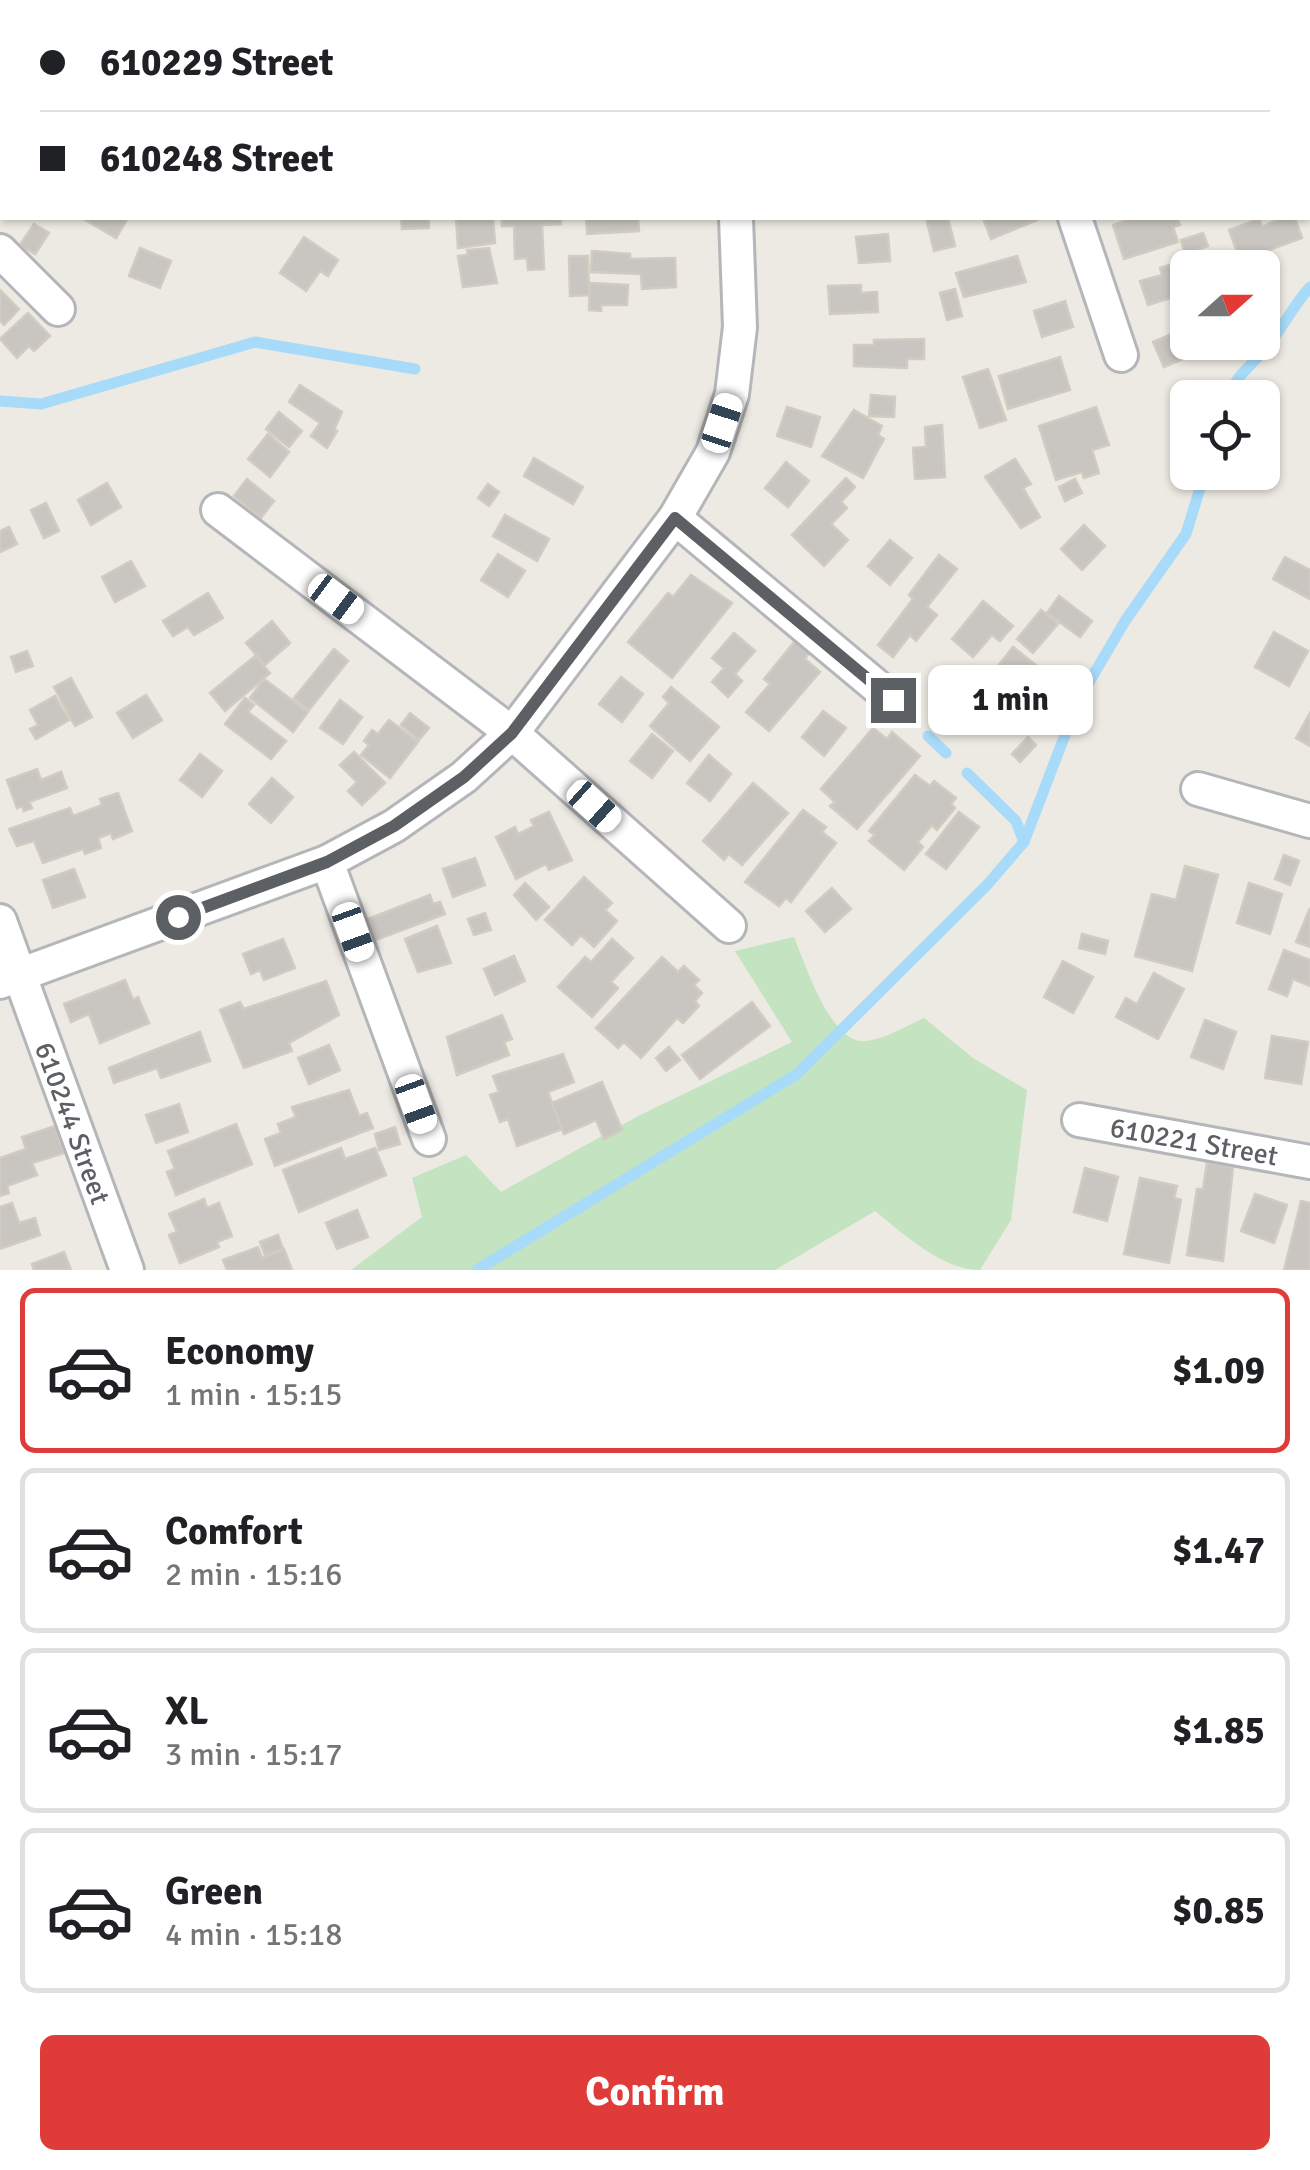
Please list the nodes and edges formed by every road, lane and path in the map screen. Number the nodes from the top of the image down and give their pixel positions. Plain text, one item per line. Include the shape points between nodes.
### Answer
1 (736, 220) edge
2 (1076, 220) edge
3 (0, 251) edge
4 (58, 308) dead end
5 (1121, 355) dead end
6 (218, 510) dead end
7 (675, 518) junction
8 (893, 700) dead end
9 (512, 733) junction
10 (1198, 789) dead end
11 (1310, 821) edge
12 (327, 862) junction
13 (0, 920) edge
14 (728, 926) dead end
15 (9, 979) edge
16 (1079, 1120) dead end
17 (429, 1139) dead end
18 (1310, 1162) edge
19 (127, 1270) edge

1 - 7 street via 740,327 732,394 713,452
2 - 5 street
3 - 4 street
6 - 9 street
7 - 8 street
7 - 9 street
9 - 12 street via 436,797
9 - 14 street
10 - 11 street
12 - 15 street
12 - 17 street
13 - 15 street, 610244 Street
15 - 19 street, 610244 Street
16 - 18 street, 610221 Street

